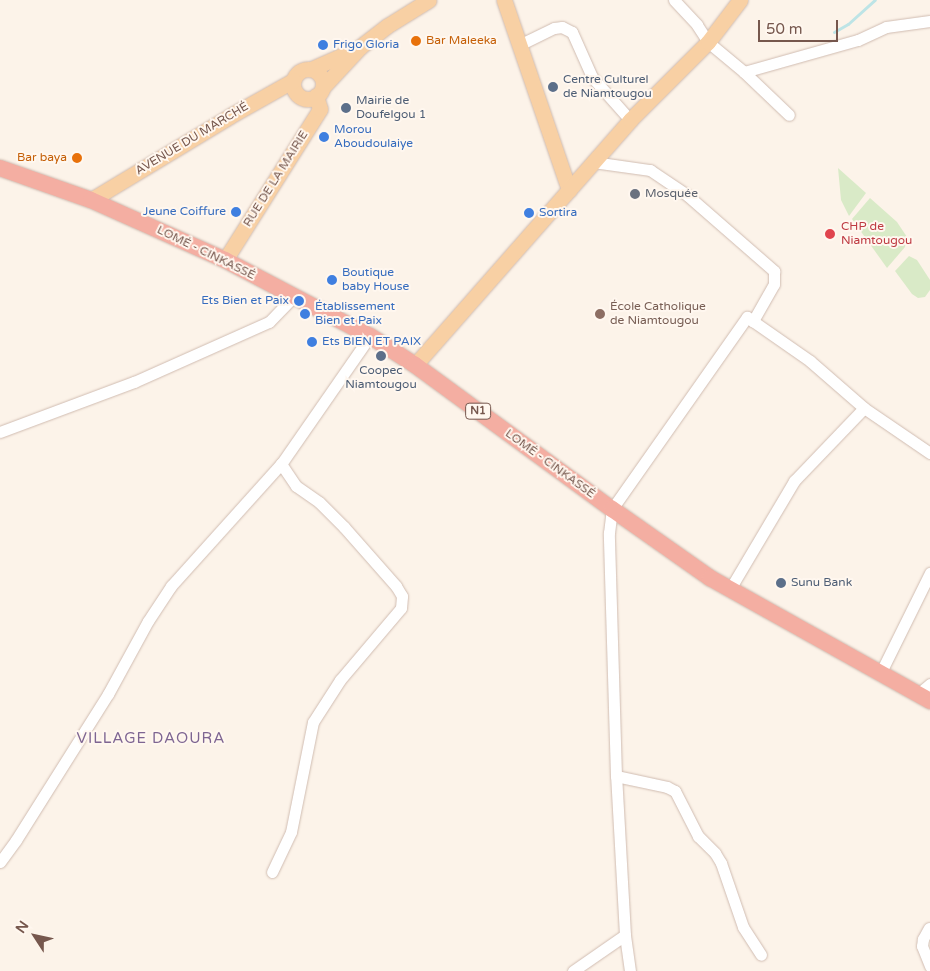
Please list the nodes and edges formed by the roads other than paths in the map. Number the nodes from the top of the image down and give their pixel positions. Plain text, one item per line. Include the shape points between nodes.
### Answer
1 (429, 0) edge
2 (504, 0) edge
3 (674, 0) edge
4 (740, 0) edge
5 (930, 21) edge
6 (708, 42) junction
7 (519, 45) junction
8 (360, 48) junction
9 (312, 69) junction
10 (744, 72) junction
11 (294, 80) junction
12 (320, 91) junction
13 (790, 114) dead end
14 (630, 120) junction
15 (593, 162) junction
16 (0, 168) edge
17 (569, 190) junction
18 (91, 200) junction
19 (225, 260) junction
20 (294, 296) junction
21 (753, 321) junction
22 (370, 336) junction
23 (415, 365) junction
24 (864, 408) junction
25 (0, 432) edge
26 (930, 453) edge
27 (281, 464) junction
28 (612, 509) junction
29 (930, 573) edge
30 (730, 589) junction
31 (880, 674) junction
32 (926, 693) edge
33 (616, 776) junction
34 (0, 862) edge
35 (272, 872) dead end
36 (930, 928) edge
37 (625, 935) junction
38 (761, 955) dead end
39 (930, 966) edge
40 (573, 971) edge
41 (630, 971) edge

1 - 8 main road via 387,26
2 - 7 main road
3 - 6 street
4 - 6 main road
5 - 10 street via 886,27 858,40
6 - 10 street
6 - 14 main road
7 - 14 street via 554,28 562,27 572,32 592,77
7 - 17 main road
8 - 9 main road
8 - 12 main road
9 - 11 main road via 300,71
9 - 12 main road via 321,76
10 - 13 street
11 - 12 main road via 300,96 305,98
11 - 18 main road, AVENUE DU MARCHÉ
12 - 19 main road, RUE DE LA MAIRIE via 320,109
14 - 15 main road
15 - 17 main road
15 - 21 street via 650,170 687,195 774,271 774,284
16 - 18 highway, LOMÉ - CINKASSÉ / N1
17 - 23 main road
18 - 19 highway, LOMÉ - CINKASSÉ / N1
19 - 20 highway, LOMÉ - CINKASSÉ / N1
20 - 22 highway, LOMÉ - CINKASSÉ / N1
20 - 25 street via 269,322 134,382
21 - 24 street via 810,361
21 - 28 street via 747,317
22 - 23 highway, LOMÉ - CINKASSÉ / N1
22 - 27 street
23 - 28 highway, LOMÉ - CINKASSÉ / N1
24 - 26 street
24 - 30 street via 794,482
27 - 34 street via 171,586 108,694
27 - 35 street via 296,486 319,502 344,527 402,596 401,608 340,680 313,722 291,832
28 - 30 highway, LOMÉ - CINKASSÉ / N1
28 - 33 street via 609,533
29 - 31 street
30 - 31 highway, LOMÉ - CINKASSÉ / N1
31 - 32 highway, LOMÉ - CINKASSÉ / N1
33 - 37 street
33 - 38 street via 675,791 698,836 721,863 743,927
36 - 39 street via 922,946
37 - 40 street
37 - 41 street

